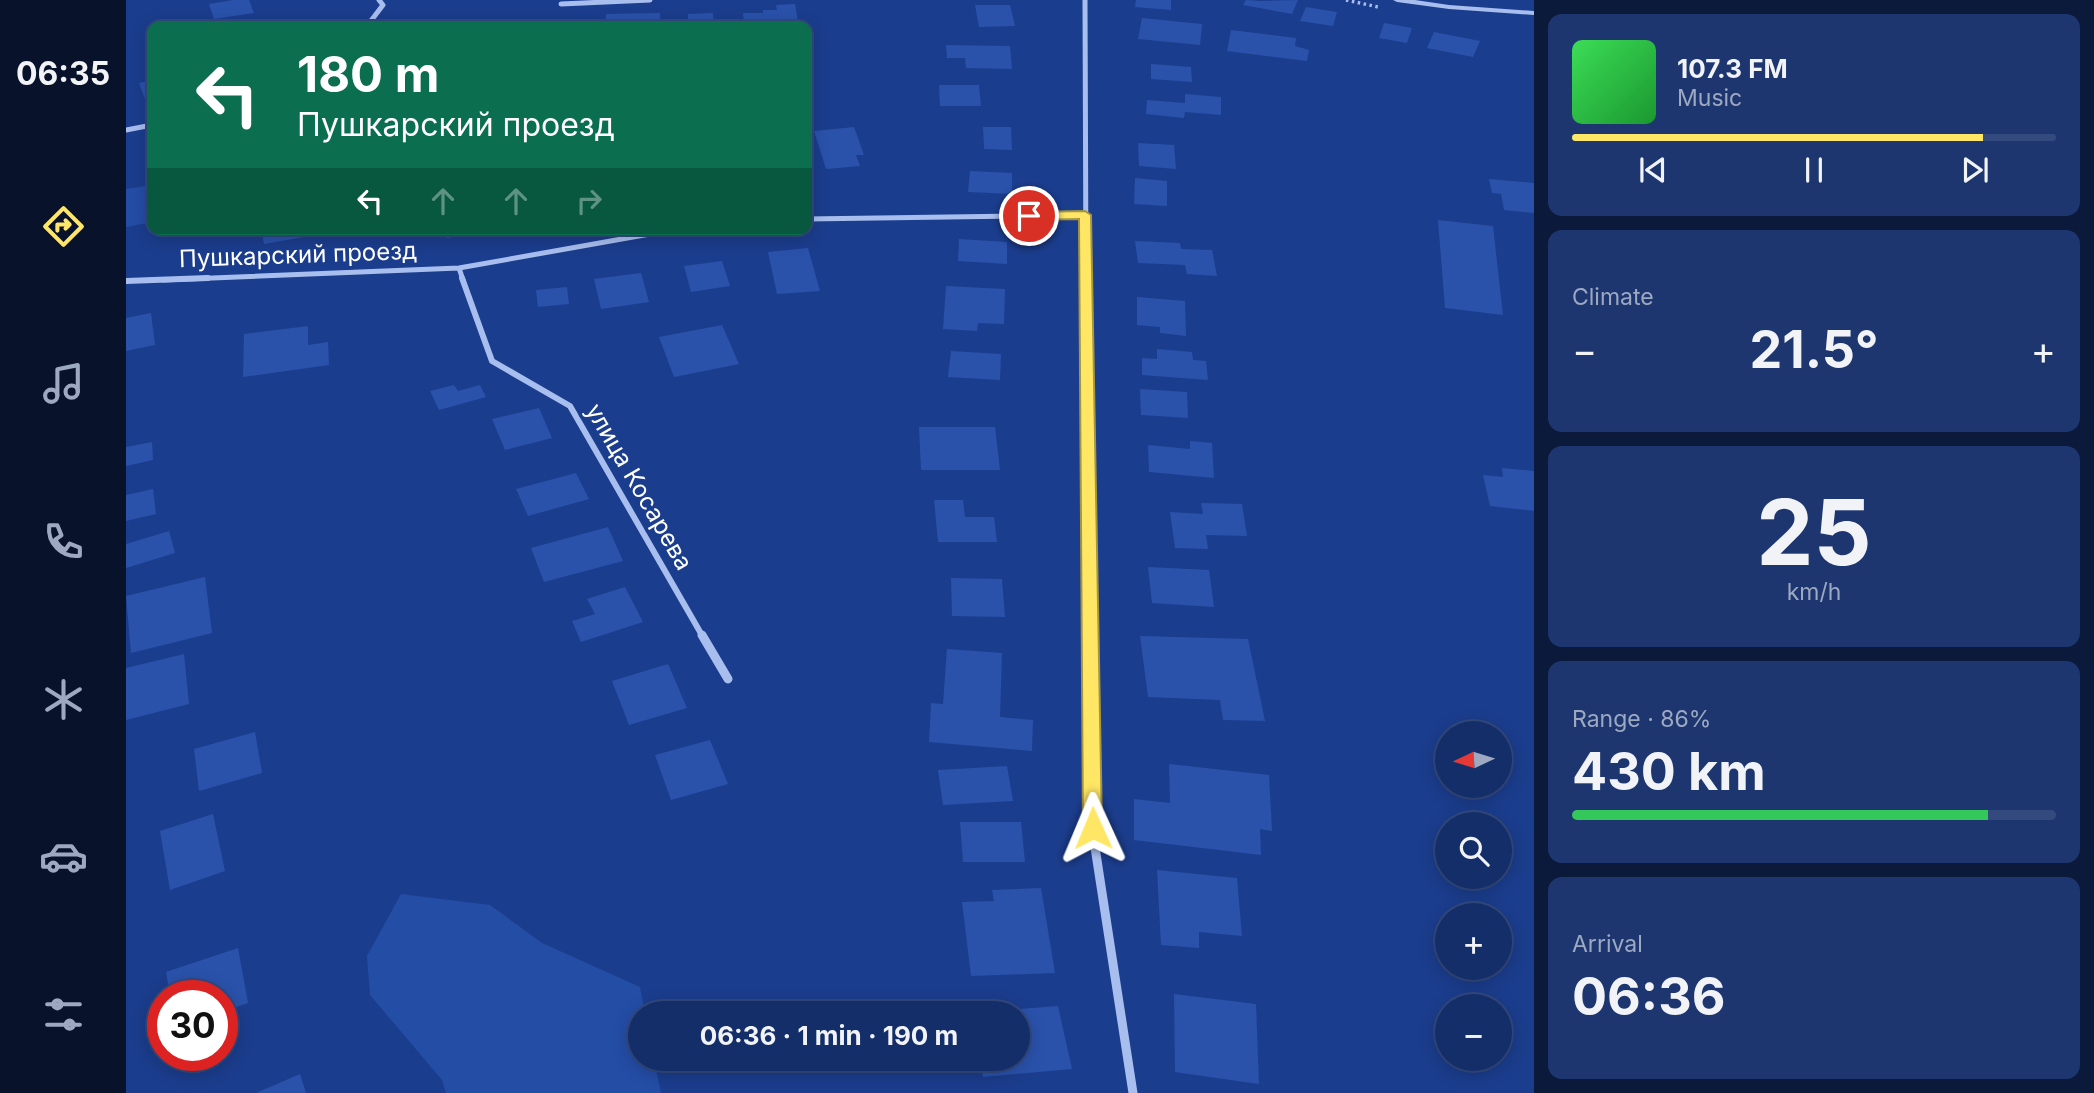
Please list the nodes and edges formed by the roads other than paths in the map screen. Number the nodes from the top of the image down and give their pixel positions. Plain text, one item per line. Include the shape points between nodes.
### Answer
1 (379, 0) edge
2 (650, 0) edge
3 (1085, 0) edge
4 (1397, 0) edge
5 (561, 4) dead end
6 (1534, 13) edge
7 (371, 21) edge
8 (147, 126) edge
9 (126, 130) edge
10 (1085, 215) junction
11 (812, 219) edge
12 (644, 235) edge
13 (458, 268) junction
14 (126, 281) edge
15 (728, 679) dead end
16 (1133, 1093) edge

1 - 7 street via 383,5
2 - 5 street
3 - 10 street
4 - 6 street
8 - 9 street
10 - 11 street
10 - 16 street via 1093,828
12 - 13 street, Пушкарский проезд
13 - 14 street, Пушкарский проезд
13 - 15 street, улица Косарева via 492,361 570,406

